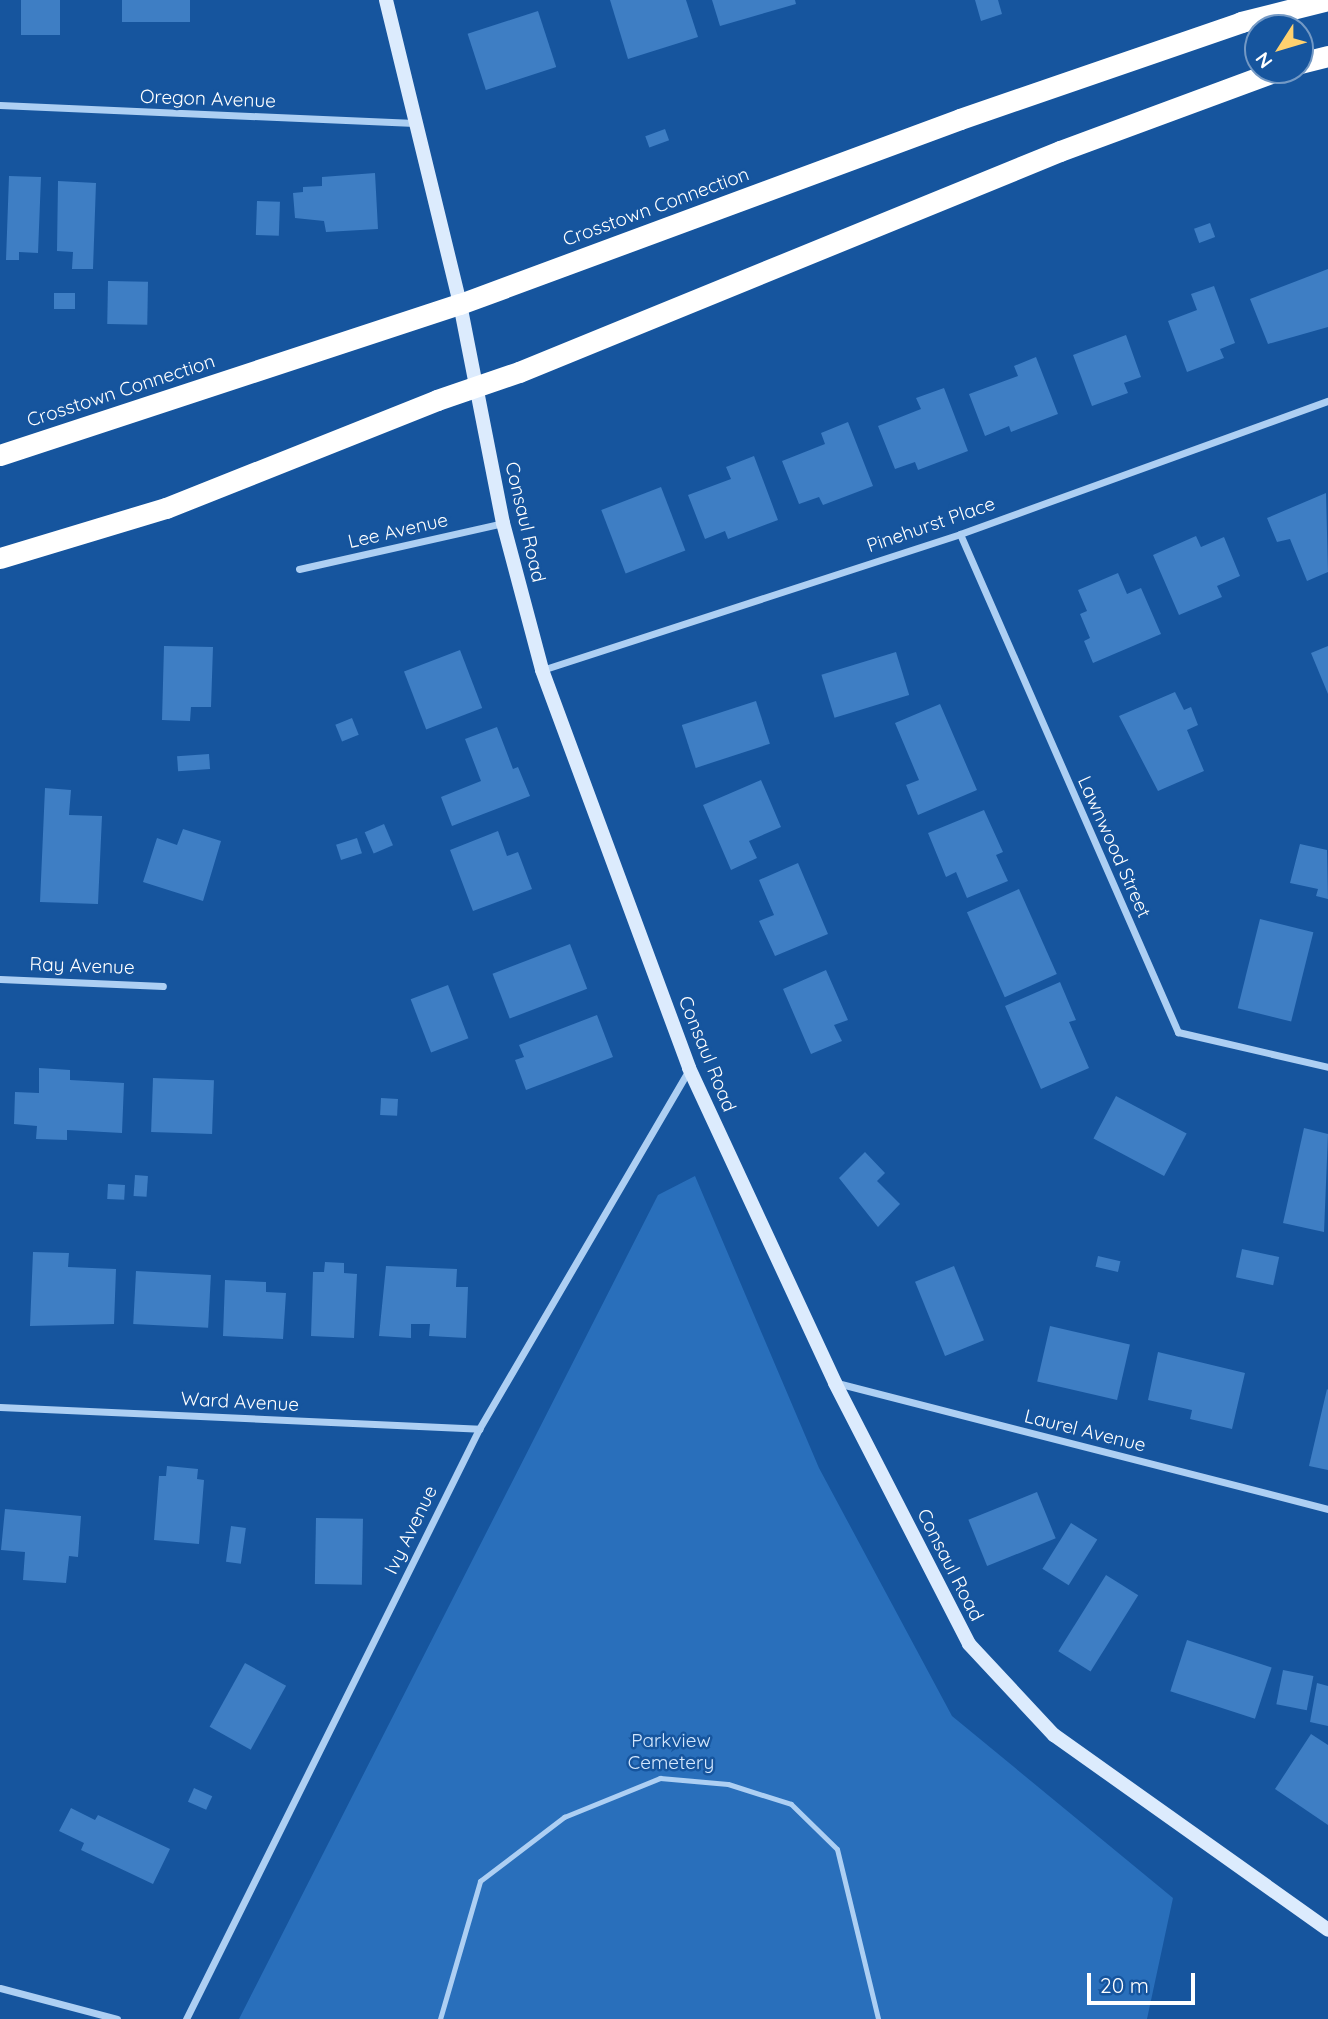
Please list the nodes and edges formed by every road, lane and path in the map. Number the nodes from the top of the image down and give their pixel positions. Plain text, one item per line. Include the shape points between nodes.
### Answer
1 (386, 0) edge
2 (1298, 0) edge
3 (1328, 0) edge
4 (1241, 22) junction
5 (1244, 83) edge
6 (0, 105) edge
7 (415, 123) junction
8 (460, 304) junction
9 (477, 387) junction
10 (1328, 401) edge
11 (0, 455) edge
12 (503, 523) junction
13 (960, 534) junction
14 (0, 558) edge
15 (299, 569) dead end
16 (542, 670) junction
17 (0, 979) edge
18 (163, 986) dead end
19 (1328, 1067) edge
20 (689, 1068) junction
21 (835, 1383) junction
22 (0, 1406) edge
23 (479, 1429) junction
24 (1328, 1509) edge
25 (1328, 1930) edge
26 (0, 1988) edge
27 (117, 2019) edge
28 (186, 2019) edge
29 (440, 2019) edge
30 (878, 2019) edge

1 - 7 street, Consaul Road
2 - 4 highway
3 - 4 highway, Crosstown Connection
4 - 8 highway, Crosstown Connection via 960,119
5 - 9 highway via 1060,151
6 - 7 street, Oregon Avenue
7 - 8 street, Consaul Road
8 - 9 street, Consaul Road
8 - 11 highway, Crosstown Connection
9 - 12 street, Consaul Road
9 - 14 highway via 166,508
10 - 13 street, Pinehurst Place
12 - 15 street, Lee Avenue
12 - 16 street, Consaul Road
13 - 16 street, Pinehurst Place
13 - 19 street, Lawnwood Street via 1178,1032
16 - 20 street, Consaul Road
17 - 18 street, Ray Avenue
20 - 21 street, Consaul Road
20 - 23 street, Ivy Avenue
21 - 24 street, Laurel Avenue
21 - 25 street, Consaul Road via 970,1644 1054,1735
22 - 23 street, Ward Avenue
23 - 28 street, Ivy Avenue
26 - 27 street
29 - 30 lane via 480,1881 564,1817 660,1779 728,1783 791,1804 837,1849

